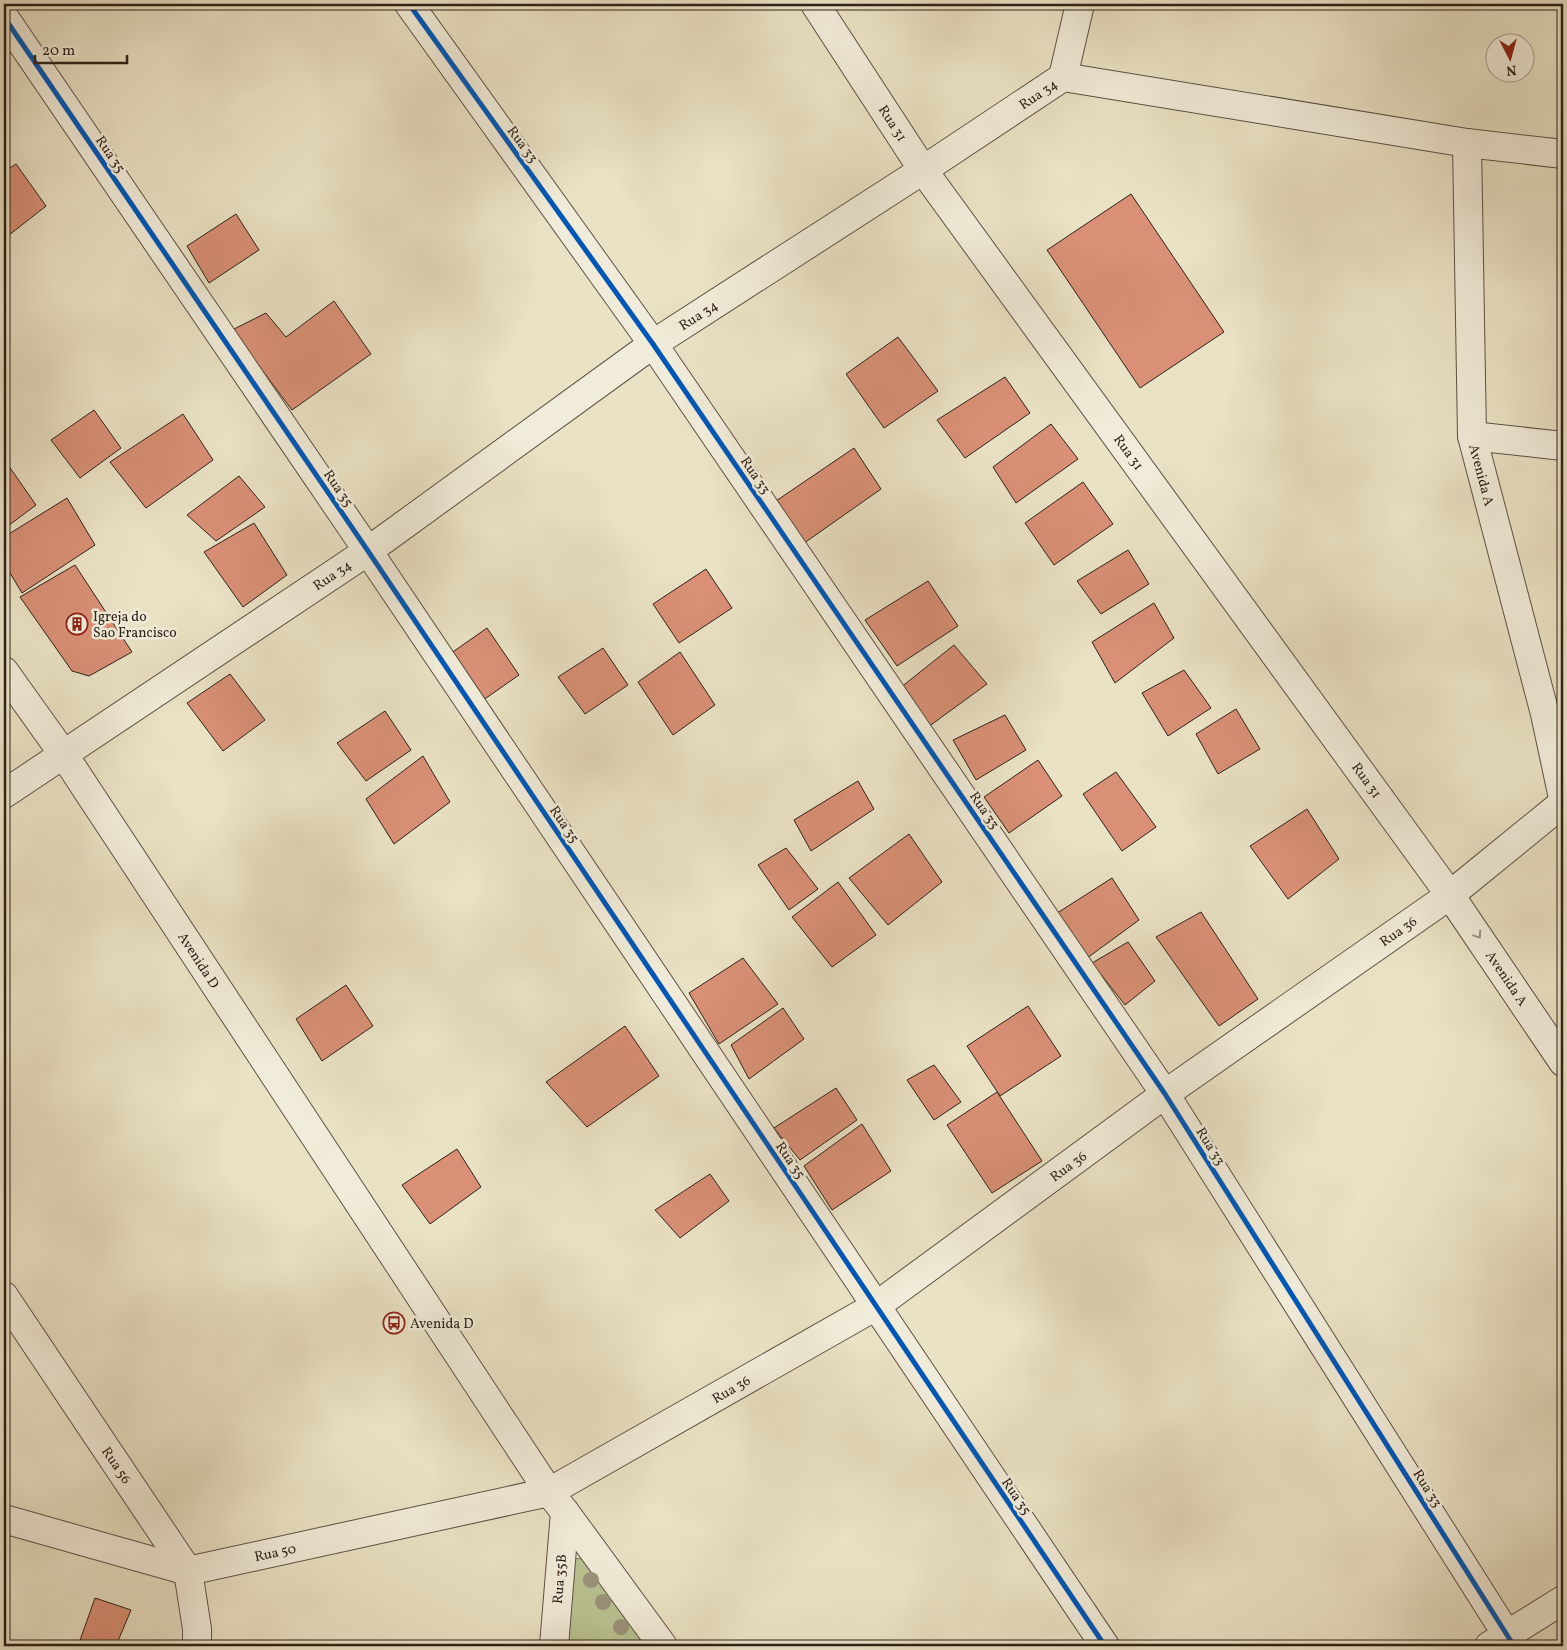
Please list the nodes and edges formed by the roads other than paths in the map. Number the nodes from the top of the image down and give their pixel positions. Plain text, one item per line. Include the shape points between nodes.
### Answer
1 (409, 4) edge
2 (816, 4) edge
3 (1080, 4) edge
4 (4, 17) edge
5 (1063, 78) junction
6 (1467, 143) junction
7 (1563, 154) edge
8 (923, 170) junction
9 (653, 344) junction
10 (1472, 436) junction
11 (1563, 446) edge
12 (368, 550) junction
13 (4, 671) edge
14 (1554, 716) edge
15 (64, 755) junction
16 (4, 794) edge
17 (1563, 798) edge
18 (1563, 803) edge
19 (1450, 895) junction
20 (1563, 1062) edge
21 (1166, 1094) junction
22 (4, 1296) edge
23 (876, 1306) junction
24 (557, 1502) junction
25 (4, 1519) edge
26 (188, 1571) junction
27 (1563, 1600) edge
28 (1504, 1642) edge
29 (197, 1646) edge
30 (554, 1646) edge
31 (662, 1646) edge
32 (1105, 1646) edge

1 - 9 street, Rua 33
2 - 8 street, Rua 31
3 - 5 street
4 - 12 street, Rua 35
5 - 6 street, Rua 34
5 - 8 street, Rua 34
6 - 7 street, Rua 34
6 - 10 street, Avenida A
8 - 9 street, Rua 34
8 - 19 street, Rua 31
9 - 12 street, Rua 34
9 - 21 street, Rua 33
10 - 11 street
10 - 14 street, Avenida A
12 - 15 street, Rua 34
12 - 23 street, Rua 35
13 - 15 street, Avenida D
14 - 17 street, Avenida A
15 - 16 street, Rua 34
15 - 24 street, Avenida D
18 - 19 street, Rua 36
19 -> 20 street, Avenida A
19 - 21 street, Rua 36
21 - 23 street, Rua 36
21 - 28 street, Rua 33
22 - 26 street, Rua 56
23 - 24 street, Rua 36
23 - 32 street, Rua 35
24 - 26 street, Rua 50
24 - 30 street, Rua 35B
24 - 31 street, Avenida D
25 - 26 street, Rua 50
26 - 29 street, Rua 56
27 - 28 street

